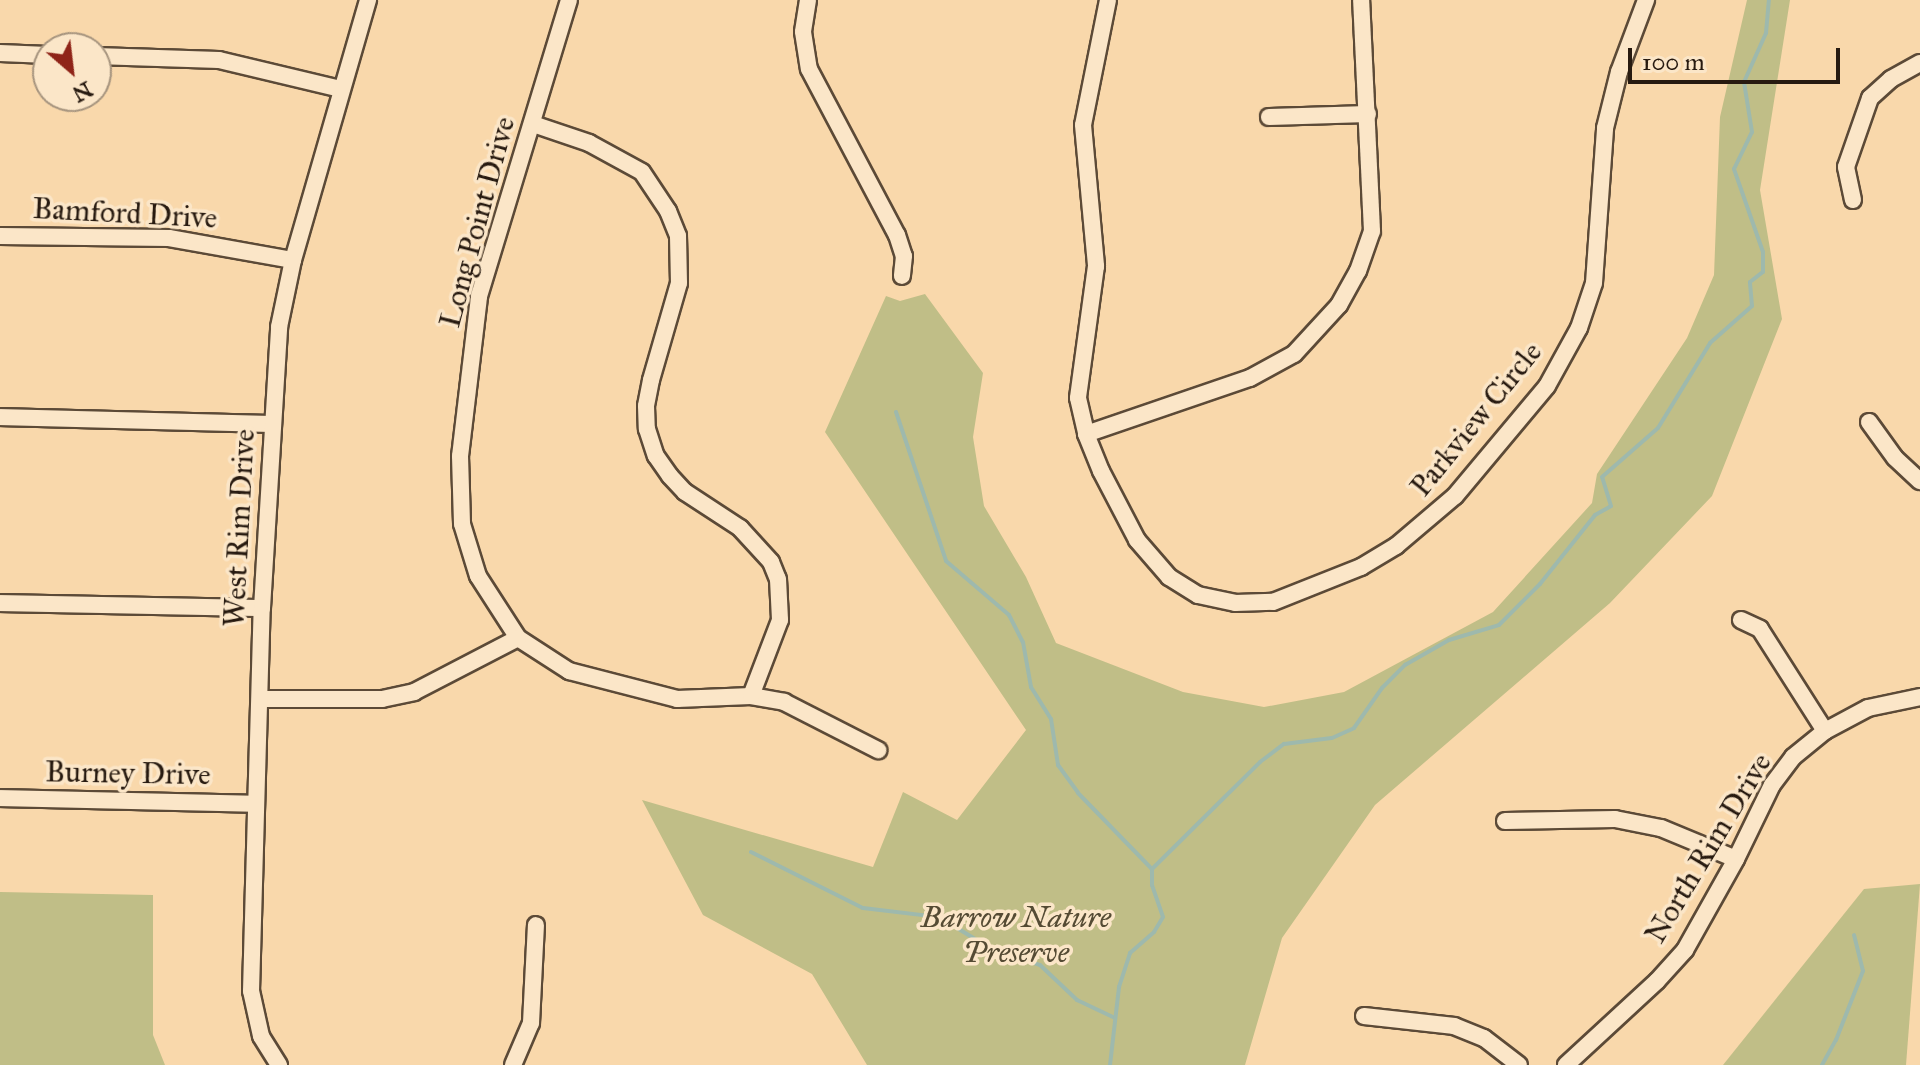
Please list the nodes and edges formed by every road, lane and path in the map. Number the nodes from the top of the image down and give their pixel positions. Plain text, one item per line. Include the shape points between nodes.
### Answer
1 (368, 0) edge
2 (569, 0) edge
3 (808, 0) edge
4 (1108, 0) edge
5 (1361, 0) edge
6 (1646, 0) edge
7 (0, 53) edge
8 (32, 54) edge
9 (112, 57) edge
10 (1920, 63) edge
11 (341, 89) junction
12 (1368, 114) junction
13 (1269, 117) dead end
14 (533, 124) junction
15 (1853, 200) dead end
16 (0, 236) edge
17 (293, 260) junction
18 (902, 276) dead end
19 (0, 417) edge
20 (1869, 422) dead end
21 (273, 424) junction
22 (1086, 434) junction
23 (1920, 481) edge
24 (0, 603) edge
25 (262, 608) junction
26 (1741, 620) dead end
27 (518, 638) junction
28 (751, 696) junction
29 (1920, 697) edge
30 (260, 699) junction
31 (1825, 731) junction
32 (878, 750) dead end
33 (0, 798) edge
34 (256, 804) junction
35 (1505, 821) dead end
36 (1736, 859) junction
37 (536, 925) dead end
38 (1364, 1016) dead end
39 (279, 1065) edge
40 (513, 1065) edge
41 (1519, 1065) edge
42 (1566, 1065) edge

1 - 11 street, West Rim Drive
2 - 14 street, Long Point Drive
3 - 18 street via 803,32 809,69 897,235 904,256
4 - 22 street, Parkview Circle via 1083,125 1096,256 1078,398
5 - 12 street
6 - 22 street, Parkview Circle via 1605,128 1594,283 1579,328 1547,386 1455,496 1420,529 1361,567 1273,602 1235,603 1198,595 1169,577 1137,540
7 - 8 street
9 - 11 street via 219,60
10 - 15 street via 1870,98 1846,167
11 - 17 street, West Rim Drive
12 - 13 street
12 - 22 street via 1372,231 1358,271 1322,328 1294,354 1250,378
14 - 27 street, Long Point Drive via 479,297 460,456 468,553 496,609
14 - 28 street via 589,143 642,172 678,236 679,283 651,380 647,429 670,476 758,544 778,579 780,620
16 - 17 street, Bamford Drive via 169,238
17 - 21 street, West Rim Drive via 279,327
19 - 21 street
20 - 23 street
21 - 25 street, West Rim Drive
24 - 25 street
25 - 30 street, West Rim Drive
26 - 31 street via 1760,629
27 - 28 street, Long Point Drive via 569,671 635,691 677,699
27 - 30 street via 414,692 382,699
28 - 32 street, Long Point Drive via 784,702
29 - 31 street, North Rim Drive via 1868,708
30 - 34 street, West Rim Drive
31 - 36 street, North Rim Drive via 1793,757 1772,785
33 - 34 street, Burney Drive
34 - 39 street, West Rim Drive via 251,991 261,1036
35 - 36 street via 1615,819 1661,828
36 - 42 street, North Rim Drive via 1685,950
37 - 40 street via 531,1023
38 - 41 street via 1454,1026 1484,1038

